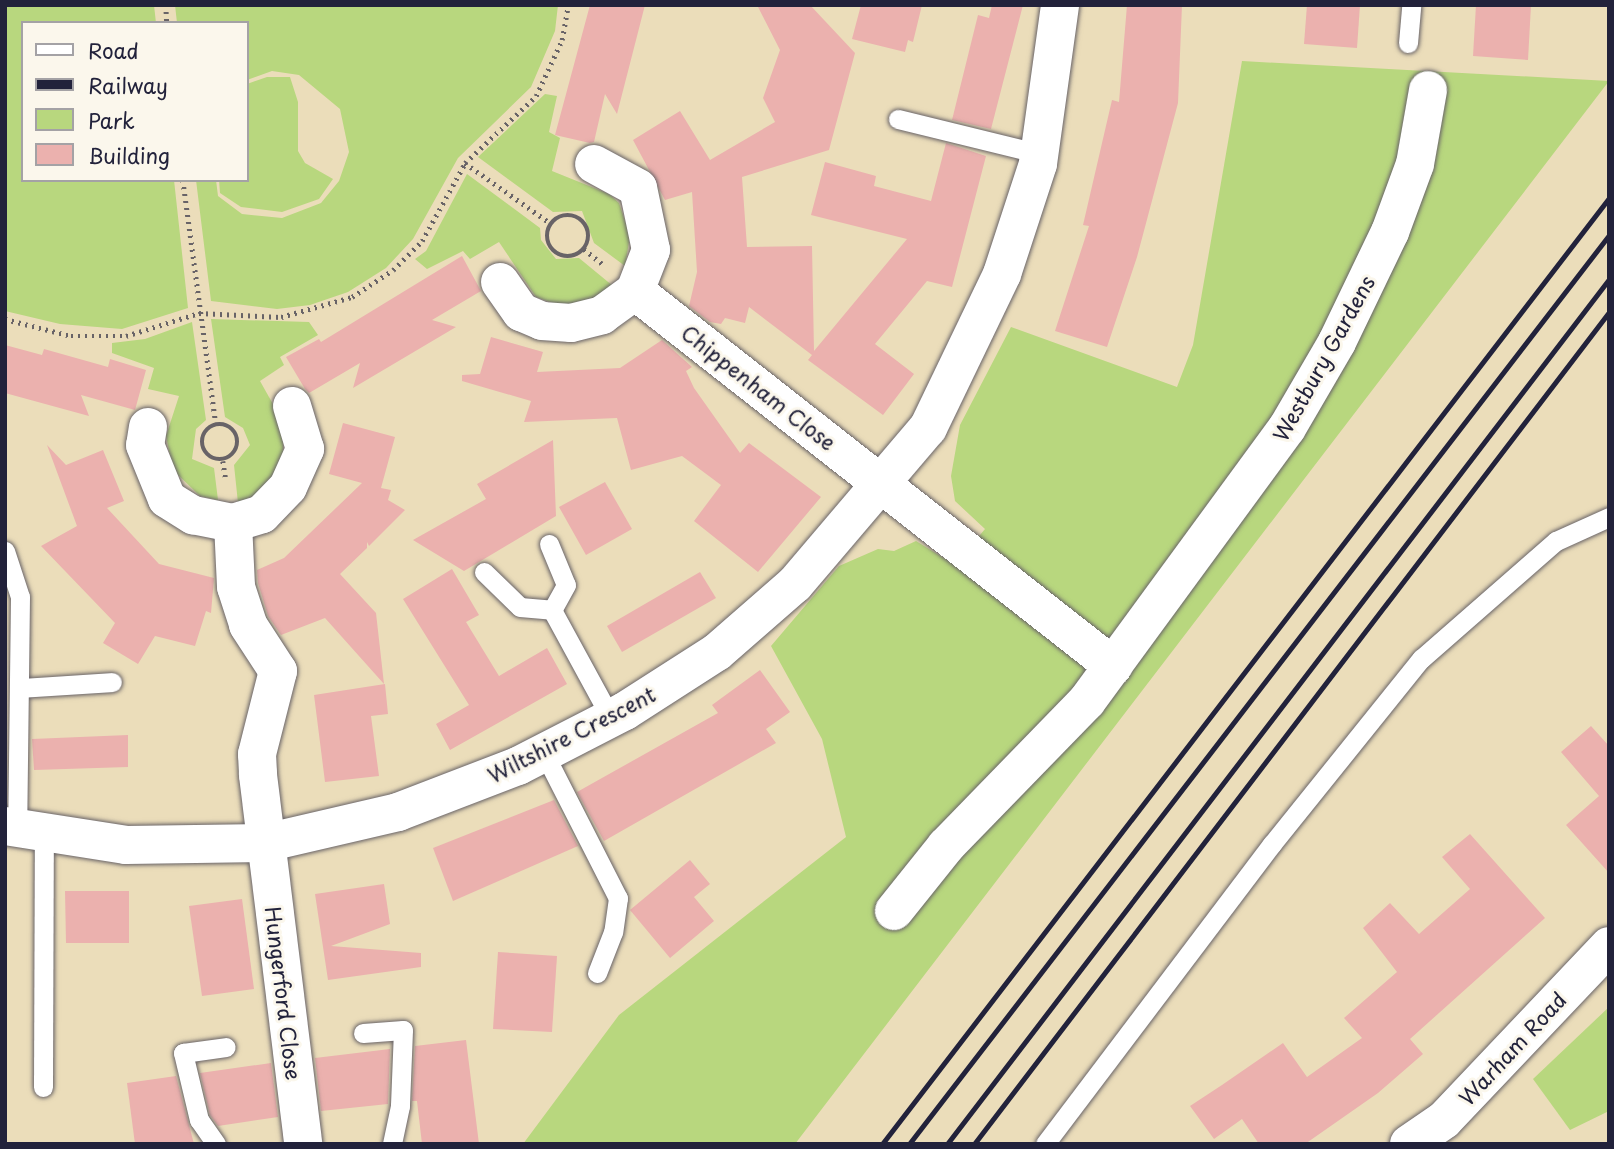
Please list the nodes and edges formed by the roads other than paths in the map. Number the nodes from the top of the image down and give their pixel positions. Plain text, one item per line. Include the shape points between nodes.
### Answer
1 (1060, 5) edge
2 (1411, 5) edge
3 (1408, 43) dead end
4 (1428, 90) dead end
5 (898, 119) dead end
6 (1040, 154) junction
7 (594, 164) dead end
8 (500, 282) dead end
9 (635, 291) junction
10 (292, 406) dead end
11 (148, 427) dead end
12 (883, 483) junction
13 (1609, 517) edge
14 (233, 523) junction
15 (549, 544) dead end
16 (5, 551) edge
17 (484, 572) dead end
18 (552, 610) junction
19 (1113, 666) junction
20 (112, 682) dead end
21 (20, 688) junction
22 (611, 718) junction
23 (544, 752) junction
24 (22, 829) edge
25 (265, 843) junction
26 (894, 911) dead end
27 (1609, 946) edge
28 (597, 973) dead end
29 (363, 1033) dead end
30 (226, 1047) dead end
31 (43, 1087) dead end
32 (216, 1144) edge
33 (303, 1144) edge
34 (392, 1144) edge
35 (1045, 1144) edge
36 (1409, 1144) edge

1 - 6 street, Wiltshire Crescent
2 - 3 lane
4 - 19 street, Westbury Gardens via 1404,198 1314,384 1259,471
5 - 6 lane
6 - 12 street, Wiltshire Crescent via 1002,274 971,347 928,428
7 - 9 street via 638,187 651,250
8 - 9 street via 521,312 542,321 571,323 602,315
9 - 12 street, Chippenham Close
10 - 14 street via 305,449 288,487 262,514
11 - 14 street via 145,444 167,499 193,515
12 - 19 street
12 - 22 street, Wiltshire Crescent via 795,584 716,652
13 - 35 lane via 1556,541 1421,659 1272,844
14 - 25 street, Hungerford Close via 236,587 248,625 278,671 257,754
15 - 18 lane via 566,585
16 - 21 lane via 20,597
17 - 18 lane via 520,607
18 - 22 lane
19 - 26 street, Westbury Gardens via 1060,732 946,846
20 - 21 lane
21 - 24 lane
22 - 23 street, Wiltshire Crescent
23 - 25 street, Wiltshire Crescent via 398,812
23 - 28 lane via 618,898 613,932
24 - 25 street, Wiltshire Crescent via 126,845
24 - 31 lane
25 - 33 street, Hungerford Close
27 - 36 street, Warham Road via 1444,1120
29 - 34 lane via 404,1030 400,1106
30 - 32 lane via 183,1053 199,1120

